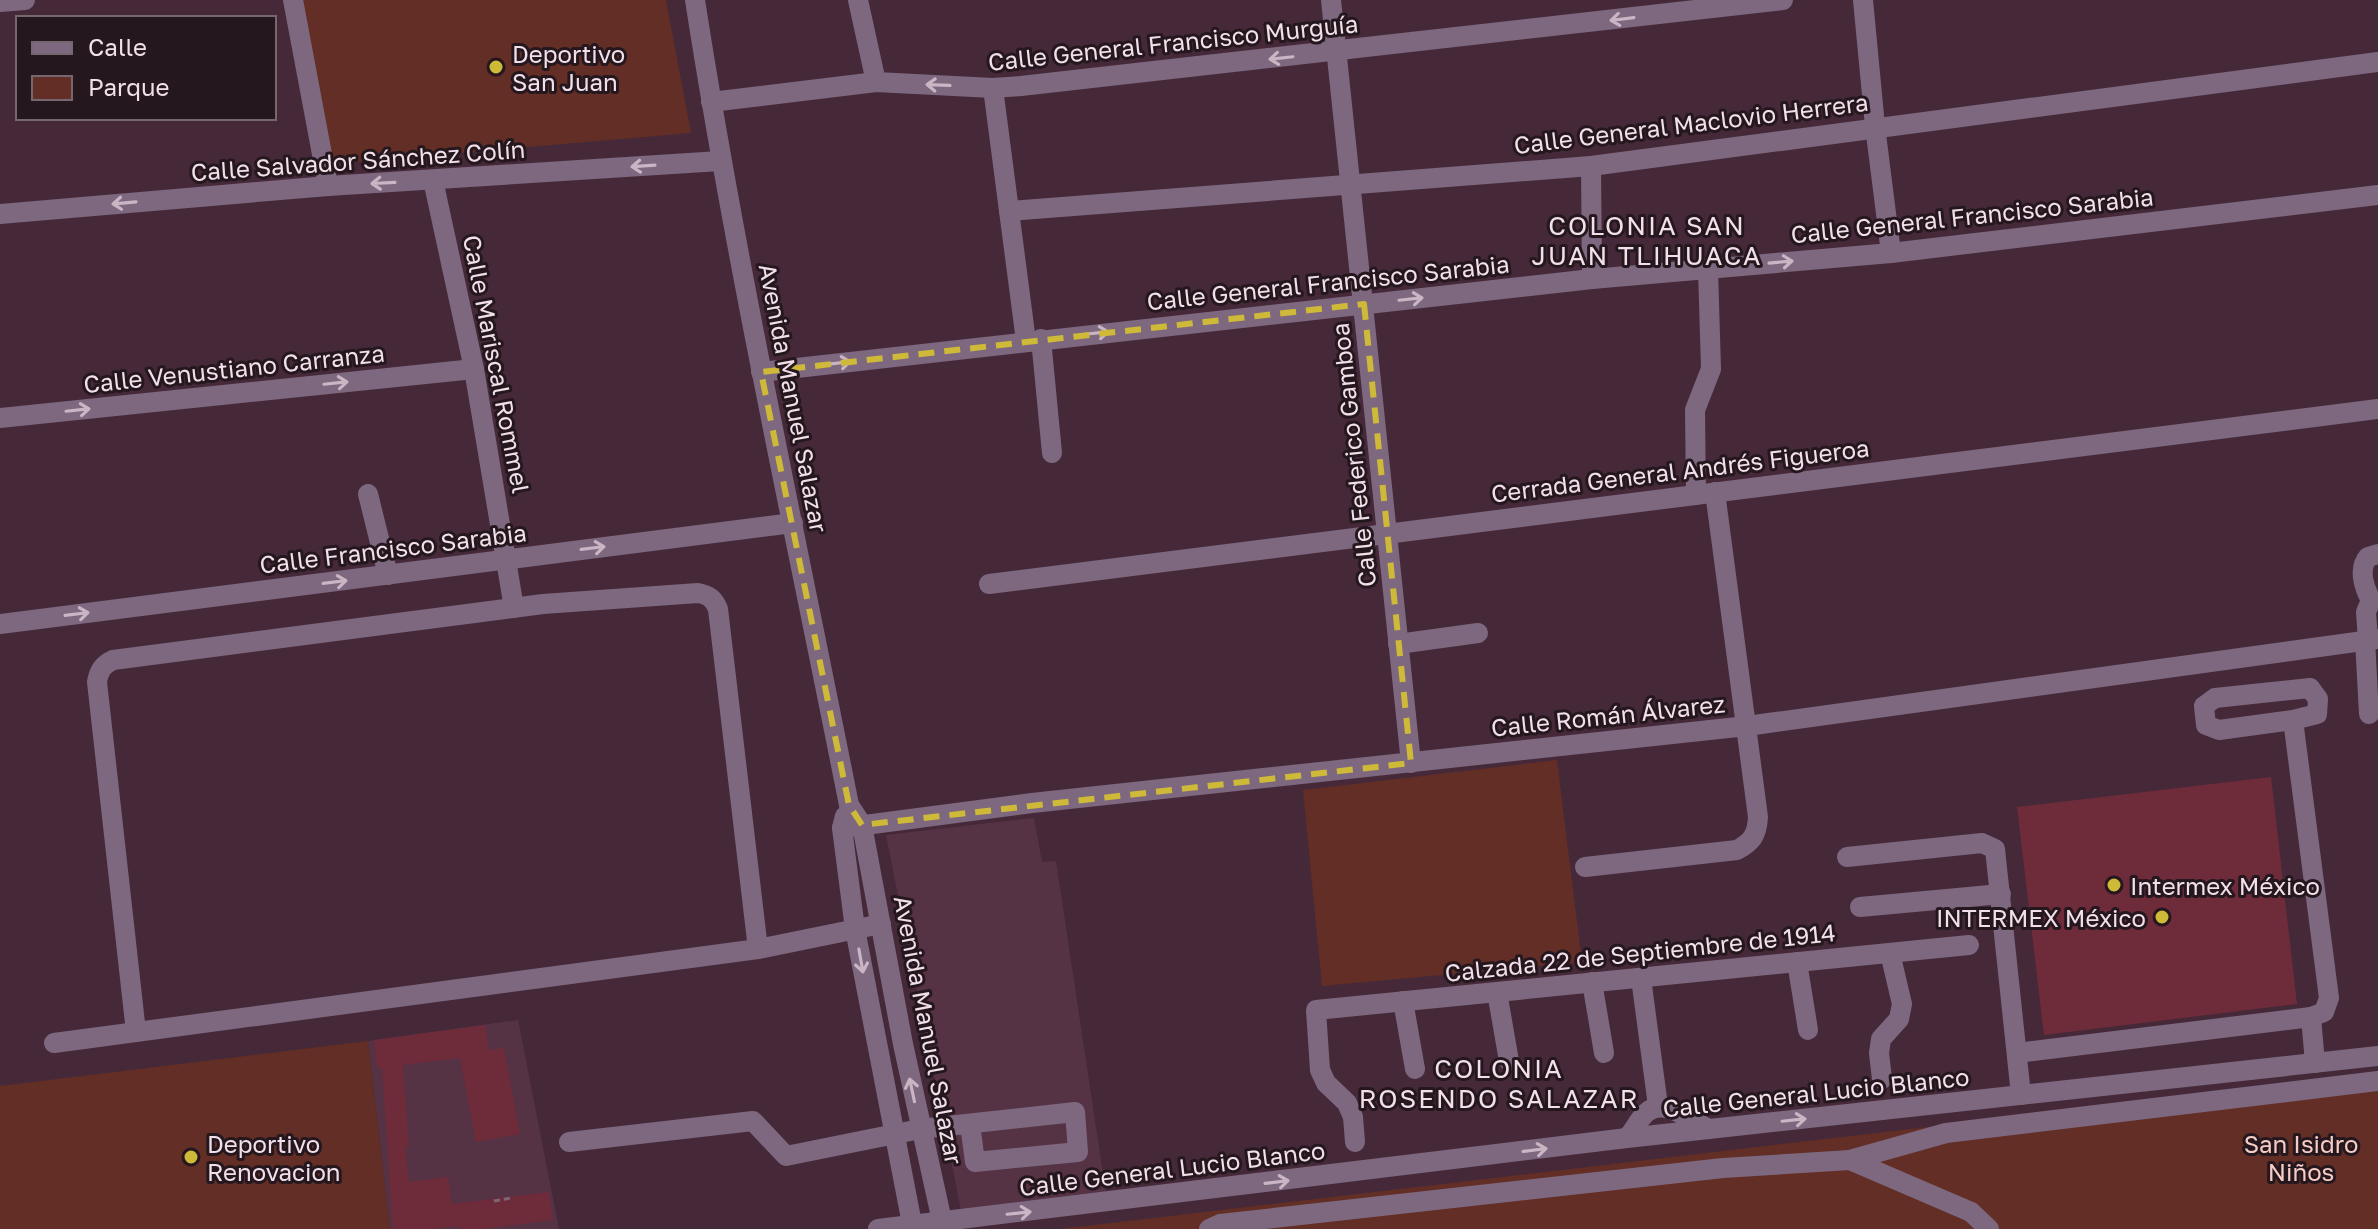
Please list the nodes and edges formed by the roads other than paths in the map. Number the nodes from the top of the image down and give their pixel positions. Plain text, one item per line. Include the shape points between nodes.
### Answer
1 (25, 0) edge
2 (293, 0) edge
3 (695, 0) edge
4 (858, 0) edge
5 (1331, 0) edge
6 (1783, 0) edge
7 (1863, 0) edge
8 (0, 2) edge
9 (1336, 52) junction
10 (2378, 62) edge
11 (876, 82) junction
12 (993, 88) junction
13 (711, 102) junction
14 (1875, 126) junction
15 (720, 161) junction
16 (1591, 166) junction
17 (433, 180) junction
18 (1351, 184) junction
19 (328, 186) junction
20 (2378, 195) edge
21 (1009, 211) junction
22 (0, 214) edge
23 (1891, 253) junction
24 (1708, 269) junction
25 (1592, 279) junction
26 (1364, 304) junction
27 (1034, 340) junction
28 (474, 369) junction
29 (761, 372) junction
30 (2378, 409) edge
31 (0, 418) edge
32 (1052, 453) dead end
33 (368, 494) dead end
34 (1705, 494) junction
35 (793, 523) junction
36 (1385, 532) junction
37 (2378, 554) edge
38 (507, 559) junction
39 (388, 575) junction
40 (989, 584) dead end
41 (2374, 601) edge
42 (514, 608) junction
43 (0, 624) edge
44 (1478, 633) dead end
45 (2370, 640) edge
46 (1398, 644) junction
47 (2369, 714) dead end
48 (2293, 720) junction
49 (1747, 726) junction
50 (1411, 763) junction
51 (852, 827) junction
52 (1847, 857) dead end
53 (1585, 867) dead end
54 (2001, 894) junction
55 (1860, 907) dead end
56 (881, 924) junction
57 (855, 929) junction
58 (1969, 945) dead end
59 (758, 949) junction
60 (1890, 953) junction
61 (1797, 962) junction
62 (1641, 978) junction
63 (1592, 982) junction
64 (1497, 992) junction
65 (1403, 1001) junction
66 (2311, 1017) junction
67 (1808, 1030) dead end
68 (136, 1032) junction
69 (54, 1043) dead end
70 (903, 1044) junction
71 (877, 1049) junction
72 (1604, 1053) dead end
73 (2017, 1053) junction
74 (2378, 1056) edge
75 (1509, 1061) dead end
76 (2315, 1063) junction
77 (1415, 1069) dead end
78 (1882, 1079) dead end
79 (2378, 1081) edge
80 (2021, 1095) junction
81 (1658, 1106) junction
82 (970, 1124) junction
83 (920, 1129) junction
84 (1709, 1129) junction
85 (894, 1135) junction
86 (1627, 1138) junction
87 (569, 1142) dead end
88 (1355, 1142) dead end
89 (1850, 1160) junction
90 (945, 1225) edge
91 (912, 1227) edge
92 (878, 1229) edge
93 (1209, 1229) edge
94 (1989, 1229) edge

1 - 8 street
2 - 19 street
3 - 13 street, Avenida Manuel Salazar
4 - 11 street
5 - 9 street, Calle Federico Gamboa
6 -> 9 street, Calle General Francisco Murguía
7 - 14 street
9 -> 12 street, Calle General Francisco Murguía
9 - 18 street, Calle Federico Gamboa
10 - 14 street, Calle General Maclovio Herrera
12 -> 11 street, Calle General Francisco Murguía
11 - 13 street, Calle General Francisco Murguía
12 - 21 street
13 - 15 street, Avenida Manuel Salazar
14 - 16 street, Calle General Maclovio Herrera
14 - 23 street
15 -> 17 street, Calle Salvador Sánchez Colín
15 - 29 street, Avenida Manuel Salazar
16 - 18 street, Calle General Maclovio Herrera
16 - 25 street
17 -> 19 street, Calle Salvador Sánchez Colín
17 - 28 street, Calle Mariscal Rommel
18 - 21 street, Calle General Maclovio Herrera
18 - 26 street, Calle Federico Gamboa
19 -> 22 street, Calle Salvador Sánchez Colín
20 - 23 street, Calle General Francisco Sarabia
21 - 27 street
24 -> 23 street, Calle General Francisco Sarabia
24 - 25 street, Calle General Francisco Sarabia
24 - 34 street via 1711,369 1695,410
26 -> 25 street, Calle General Francisco Sarabia
27 -> 26 street, Calle General Francisco Sarabia
26 - 36 street, Calle Federico Gamboa
29 -> 27 street, Calle General Francisco Sarabia
27 - 32 street
31 -> 28 street, Calle Venustiano Carranza
28 - 38 street, Calle Mariscal Rommel
29 - 35 street, Avenida Manuel Salazar
30 - 34 street, Cerrada General Andrés Figueroa
33 - 39 street
34 - 36 street, Cerrada General Andrés Figueroa
34 - 49 street
38 -> 35 street, Calle Francisco Sarabia
35 - 51 street, Avenida Manuel Salazar
36 - 40 street, Cerrada General Andrés Figueroa
36 - 46 street, Calle Federico Gamboa
37 - 41 street via 2368,557 2362,570 2366,592
38 - 39 street, Calle Francisco Sarabia
38 - 42 street, Calle Mariscal Rommel
43 -> 39 street, Calle Francisco Sarabia
41 - 45 street via 2366,619
42 - 59 street via 698,593 714,601
42 - 68 street via 104,664 97,682
44 - 46 street
45 - 47 street
45 - 49 street, Calle Román Álvarez
46 - 50 street, Calle Federico Gamboa
48 - 48 street via 2317,714 2318,699 2310,688 2215,698 2203,713 2206,725 2219,730
48 - 66 street via 2329,998 2324,1012
49 - 50 street, Calle Román Álvarez
49 - 53 street via 1758,817 1750,843 1737,850
50 - 51 street, Calle Román Álvarez
51 - 56 street, Avenida Manuel Salazar
51 - 57 street, Avenida Manuel Salazar
52 - 54 street via 1989,844 1997,855
54 - 55 street
54 - 73 street
56 - 57 street
56 - 70 street, Avenida Manuel Salazar
57 - 59 street
57 -> 71 street, Avenida Manuel Salazar
58 - 60 street, Calzada 22 de Septiembre de 1914
59 - 68 street
60 - 61 street, Calzada 22 de Septiembre de 1914
60 - 78 street via 1902,1004 1899,1019 1881,1039
61 - 62 street, Calzada 22 de Septiembre de 1914
61 - 67 street
62 - 63 street, Calzada 22 de Septiembre de 1914
62 - 81 street
63 - 64 street, Calzada 22 de Septiembre de 1914
63 - 72 street
64 - 65 street, Calzada 22 de Septiembre de 1914
64 - 75 street
65 - 77 street
65 - 88 street, Calzada 22 de Septiembre de 1914 via 1316,1010 1320,1070 1347,1103
66 - 73 street
66 - 76 street
68 - 69 street
70 - 71 street
83 -> 70 street, Avenida Manuel Salazar
71 - 85 street, Avenida Manuel Salazar
73 - 80 street
74 - 76 street, Calle General Lucio Blanco
76 - 80 street, Calle General Lucio Blanco
79 - 89 street via 1946,1133
84 -> 80 street, Calle General Lucio Blanco
81 - 84 street
81 - 86 street via 1644,1114
82 - 82 street via 975,1162 1078,1152 1075,1112
82 - 83 street
83 - 85 street
83 - 90 street, Avenida Manuel Salazar
84 - 86 street, Calle General Lucio Blanco
85 - 87 street via 786,1156 753,1121
85 - 91 street, Avenida Manuel Salazar
90 -> 86 street, Calle General Lucio Blanco
89 - 93 street via 1707,1170
89 - 94 street via 1971,1212
90 - 91 street, Calle General Lucio Blanco
91 - 92 street, Calle General Lucio Blanco

